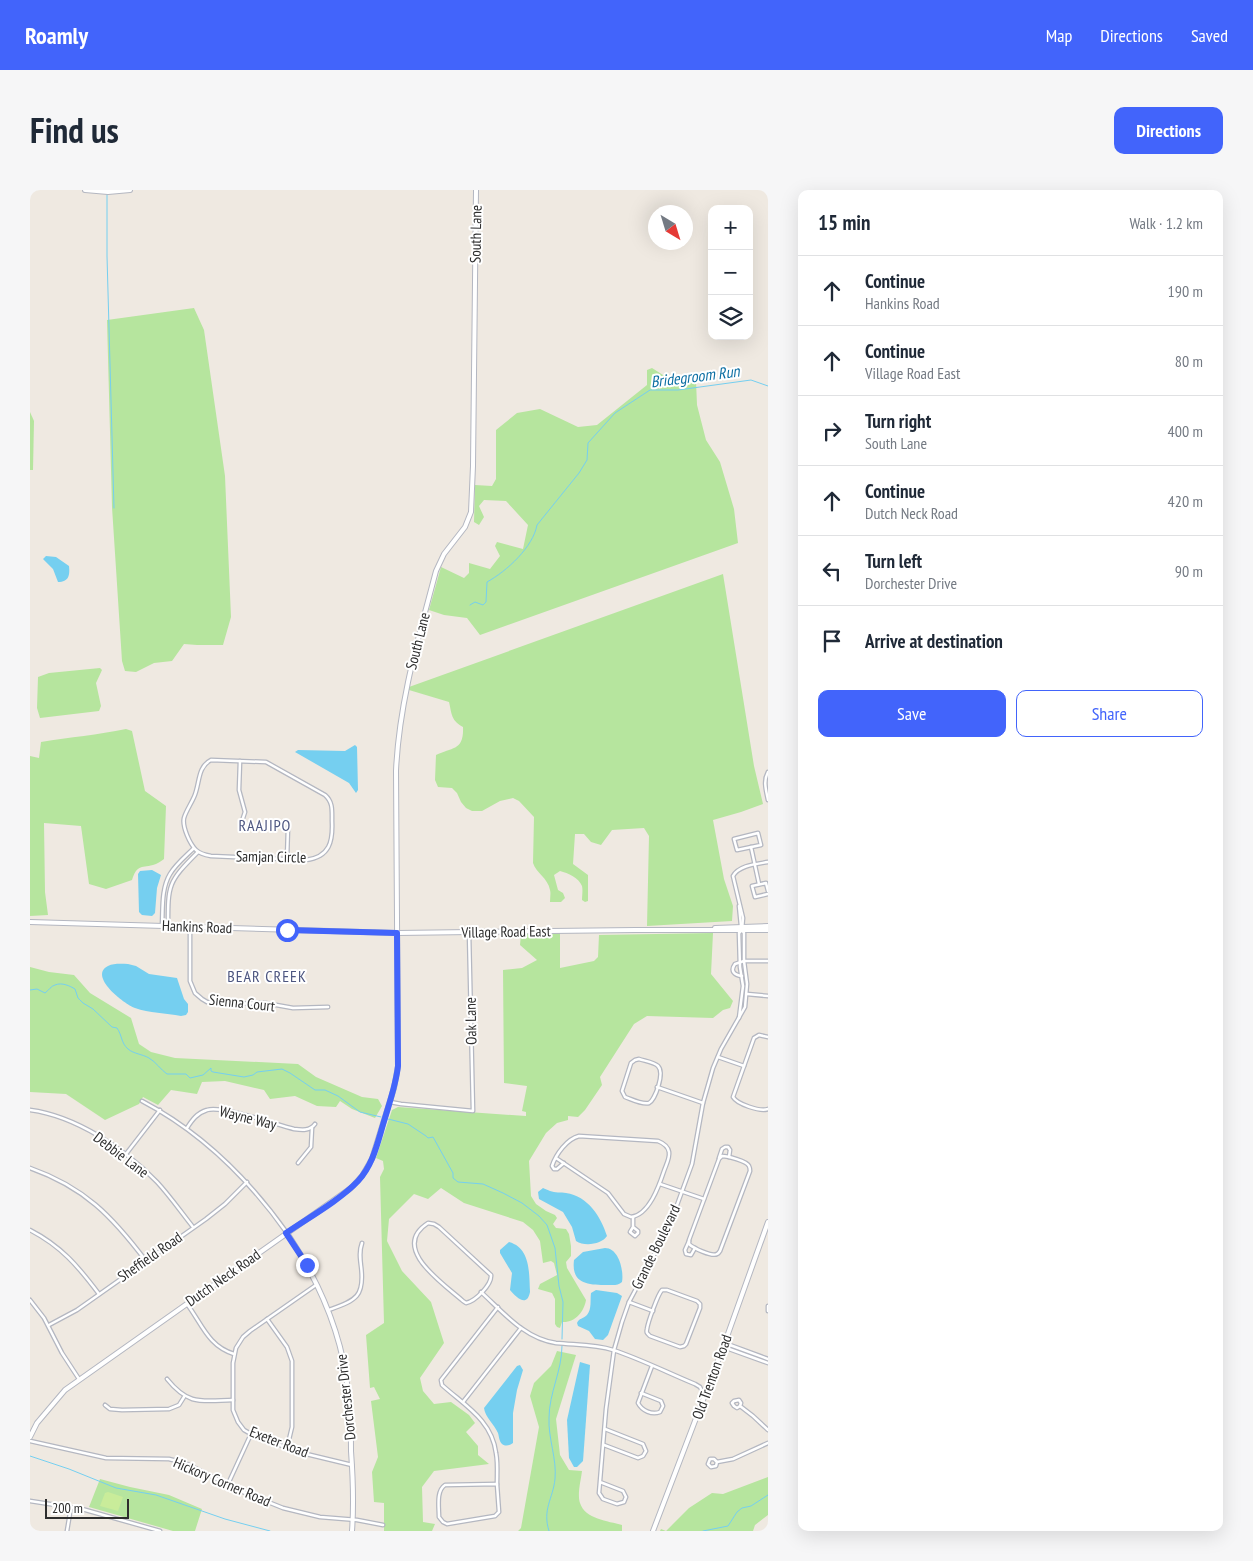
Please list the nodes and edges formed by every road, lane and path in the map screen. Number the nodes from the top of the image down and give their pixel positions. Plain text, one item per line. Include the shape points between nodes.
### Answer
1 (85, 190) edge
2 (130, 190) edge
3 (476, 190) edge
4 (240, 761) junction
5 (768, 772) edge
6 (768, 800) edge
7 (243, 818) dead end
8 (288, 827) dead end
9 (751, 847) junction
10 (194, 848) junction
11 (198, 852) junction
12 (287, 859) junction
13 (768, 862) edge
14 (755, 865) junction
15 (759, 884) junction
16 (768, 892) edge
17 (163, 904) junction
18 (168, 904) junction
19 (30, 922) edge
20 (162, 926) junction
21 (168, 926) junction
22 (741, 926) junction
23 (190, 927) junction
24 (768, 928) edge
25 (365, 932) joint
26 (469, 932) junction
27 (397, 933) junction
28 (768, 960) edge
29 (742, 961) junction
30 (744, 976) junction
31 (743, 994) junction
32 (747, 994) junction
33 (768, 996) edge
34 (328, 1007) dead end
35 (738, 1020) junction
36 (768, 1037) edge
37 (718, 1057) junction
38 (744, 1066) junction
39 (657, 1087) junction
40 (142, 1100) dead end
41 (390, 1102) junction
42 (703, 1103) junction
43 (768, 1109) edge
44 (30, 1110) edge
45 (160, 1110) junction
46 (315, 1124) dead end
47 (186, 1128) junction
48 (312, 1128) junction
49 (126, 1154) junction
50 (729, 1157) junction
51 (556, 1158) junction
52 (719, 1159) junction
53 (298, 1163) dead end
54 (564, 1163) junction
55 (30, 1168) edge
56 (247, 1182) junction
57 (660, 1184) junction
58 (683, 1192) junction
59 (704, 1200) junction
60 (633, 1217) junction
61 (768, 1222) edge
62 (193, 1227) junction
63 (634, 1227) dead end
64 (30, 1230) edge
65 (286, 1233) junction
66 (689, 1240) junction
67 (362, 1243) dead end
68 (695, 1248) junction
69 (146, 1261) junction
70 (317, 1284) junction
71 (482, 1292) junction
72 (99, 1294) junction
73 (30, 1300) edge
74 (629, 1302) junction
75 (187, 1304) junction
76 (768, 1306) edge
77 (498, 1307) junction
78 (329, 1310) junction
79 (653, 1311) junction
80 (768, 1311) edge
81 (267, 1319) junction
82 (49, 1325) junction
83 (521, 1328) junction
84 (724, 1345) junction
85 (614, 1350) junction
86 (234, 1354) junction
87 (755, 1357) junction
88 (768, 1359) edge
89 (768, 1364) edge
90 (652, 1366) junction
91 (79, 1379) junction
92 (166, 1379) dead end
93 (641, 1393) junction
94 (184, 1397) junction
95 (704, 1397) junction
96 (233, 1400) junction
97 (463, 1402) junction
98 (105, 1405) dead end
99 (740, 1406) dead end
100 (605, 1429) junction
101 (768, 1430) edge
102 (32, 1431) edge
103 (251, 1434) junction
104 (30, 1437) edge
105 (30, 1441) edge
106 (768, 1443) edge
107 (604, 1445) junction
108 (287, 1448) junction
109 (717, 1462) dead end
110 (352, 1465) junction
111 (600, 1482) junction
112 (228, 1484) junction
113 (498, 1484) junction
114 (30, 1501) edge
115 (71, 1507) junction
116 (353, 1520) junction
117 (383, 1525) dead end
118 (67, 1531) edge
119 (160, 1531) edge
120 (352, 1531) edge
121 (653, 1531) edge

1 - 2 street
3 - 27 street, South Lane via 471,512 436,571 405,698 396,771
4 - 7 street via 239,790 245,812
4 - 10 street, Samjan Circle via 212,760 203,766 183,821
4 - 12 street, Samjan Circle via 266,762 330,801 333,834 328,849 311,859
5 - 6 street via 765,780
8 - 12 street
9 - 9 street via 737,850 734,839 758,833 761,845
9 - 14 street
10 - 11 street, Samjan Circle
10 - 17 street via 169,875
11 - 12 street, Samjan Circle via 211,856
11 - 18 street via 175,876
13 - 14 street, Grande Boulevard
14 - 15 street
14 - 22 street, Grande Boulevard via 738,869 733,876 743,918
15 - 16 street via 766,883
15 - 16 street via 752,886 755,897
17 - 18 street
17 - 20 street
18 - 21 street
19 - 20 street, Hankins Road
20 - 21 street, Hankins Road
21 - 23 street, Hankins Road
22 - 24 street, Village Road East
22 - 26 street, Village Road East
22 - 29 street, Grande Boulevard
23 - 25 street, Hankins Road
23 - 34 street, Sienna Court via 190,981 202,999 229,1004
25 - 27 street, Village Road East
26 - 27 street, Village Road East
26 - 41 street, Oak Lane via 473,1111
27 - 41 street, South Lane via 398,1066
28 - 29 street
29 - 30 street, Grande Boulevard
29 - 30 street via 735,964 733,970 736,976
30 - 31 street, Grande Boulevard
30 - 32 street, Grande Boulevard
31 - 32 street
31 - 35 street, Grande Boulevard
32 - 33 street
32 - 35 street, Grande Boulevard
35 - 37 street, Grande Boulevard
36 - 38 street via 756,1037
37 - 38 street
37 - 42 street, Grande Boulevard
38 - 43 street via 734,1099 762,1110
39 - 39 street via 661,1074 658,1066 639,1059 633,1061 622,1089 624,1096 648,1103
39 - 42 street
40 - 45 street, Dorchester Drive
41 - 65 street, Dutch Neck Road via 370,1163 362,1176 346,1192
42 - 58 street, Grande Boulevard via 695,1154
44 - 49 street, Debbie Lane via 66,1120
45 - 47 street, Dorchester Drive
45 - 49 street
46 - 48 street
47 - 48 street, Wayne Way via 198,1114 214,1108 294,1129
47 - 56 street, Dorchester Drive
48 - 53 street via 311,1147
49 - 62 street, Debbie Lane via 156,1182
50 - 52 street
50 - 52 street via 730,1150 725,1147
50 - 68 street via 748,1165 749,1173 719,1252 713,1255
51 - 54 street
51 - 54 street via 552,1164 554,1169
51 - 57 street via 569,1140 579,1136 658,1141 666,1146 669,1154
52 - 59 street
54 - 60 street via 608,1193 624,1214
55 - 69 street via 73,1188 94,1203 122,1229
56 - 62 street, Sheffield Road via 225,1204
56 - 65 street, Dorchester Drive
57 - 58 street
57 - 60 street via 648,1204
58 - 59 street
58 - 74 street, Grande Boulevard
59 - 66 street
60 - 63 street
61 - 84 street, Old Trenton Road
62 - 69 street, Sheffield Road
64 - 72 street via 66,1254
65 - 70 street, Dorchester Drive
65 - 75 street, Dutch Neck Road
66 - 68 street via 690,1246
66 - 68 street via 686,1254 692,1254
67 - 78 street via 360,1291 348,1303
69 - 72 street, Sheffield Road
70 - 78 street, Dorchester Drive
70 - 81 street
71 - 71 street via 466,1303 422,1264 416,1256 414,1244 423,1227 428,1224 439,1227 491,1274 491,1280
71 - 77 street
72 - 82 street, Sheffield Road
73 - 82 street
74 - 79 street
74 - 85 street, Grande Boulevard
75 - 86 street via 213,1343
75 - 91 street, Dutch Neck Road
76 - 80 street
77 - 83 street
77 - 97 street via 441,1380 442,1385
78 - 110 street, Dorchester Drive via 347,1378
79 - 79 street via 659,1293 664,1289 697,1301 700,1306 682,1347 648,1335 646,1329
81 - 86 street via 246,1334
81 - 108 street via 287,1347 292,1361 292,1426
82 - 91 street
83 - 85 street via 555,1343
83 - 97 street
84 - 87 street
84 - 95 street, Old Trenton Road
85 - 90 street
85 - 100 street, Grande Boulevard
86 - 96 street, Exeter Road
87 - 88 street
87 - 89 street
90 - 93 street
90 - 95 street via 700,1387
91 - 102 street, Dutch Neck Road via 57,1398
92 - 94 street
93 - 93 street via 638,1403 642,1408 656,1414 660,1412 661,1401
94 - 96 street via 198,1401
94 - 98 street via 179,1405 169,1409 122,1410
95 - 121 street, Old Trenton Road
96 - 103 street, Exeter Road via 238,1422
97 - 113 street via 480,1417 494,1440
99 - 101 street
100 - 107 street, Grande Boulevard
100 - 107 street via 643,1444 646,1451 638,1458
102 - 104 street, Dutch Neck Road
103 - 108 street, Exeter Road
103 - 112 street
105 - 112 street, Hickory Corner Road via 106,1458 176,1460
106 - 109 street via 733,1459
107 - 111 street, Grande Boulevard
108 - 110 street, Exeter Road
110 - 116 street, Dorchester Drive
111 - 111 street via 602,1498 617,1504 624,1502 623,1491
112 - 116 street, Hickory Corner Road via 283,1508 320,1517
113 - 113 street via 499,1512 495,1516 447,1524 441,1520 439,1491 442,1486
114 - 115 street
115 - 118 street
115 - 119 street
116 - 117 street, Hickory Corner Road
116 - 120 street, Dorchester Drive

